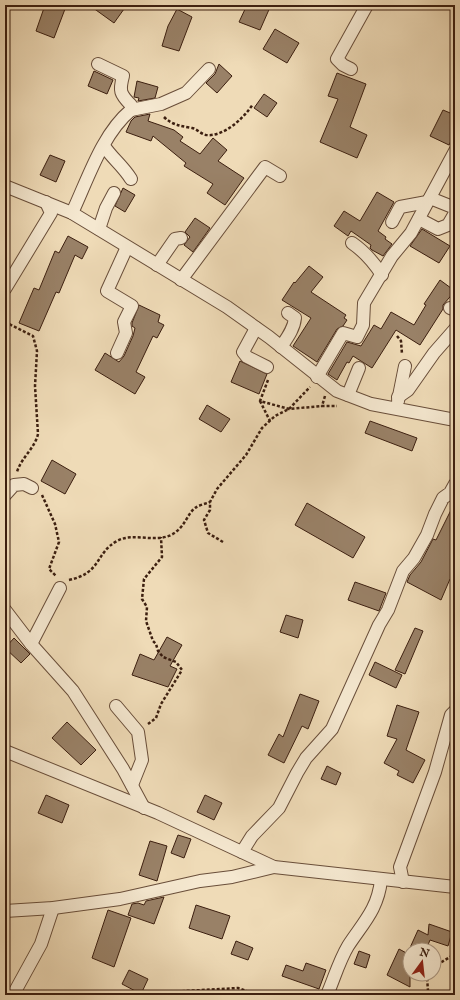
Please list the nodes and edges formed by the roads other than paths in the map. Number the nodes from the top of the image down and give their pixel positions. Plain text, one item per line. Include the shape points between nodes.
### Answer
1 (367, 5) edge
2 (98, 64) dead end
3 (209, 69) dead end
4 (351, 69) dead end
5 (131, 110) junction
6 (104, 146) junction
7 (455, 152) edge
8 (280, 176) dead end
9 (131, 179) dead end
10 (5, 186) edge
11 (114, 192) dead end
12 (429, 200) junction
13 (46, 202) junction
14 (455, 208) edge
15 (72, 213) junction
16 (455, 213) edge
17 (419, 218) junction
18 (392, 222) dead end
19 (99, 229) junction
20 (180, 238) dead end
21 (352, 243) dead end
22 (127, 247) junction
23 (157, 265) junction
24 (382, 275) junction
25 (182, 280) junction
26 (5, 289) edge
27 (288, 313) dead end
28 (256, 328) junction
29 (455, 329) edge
30 (281, 347) junction
31 (117, 353) dead end
32 (267, 366) road end
33 (405, 366) road end
34 (359, 368) dead end
35 (317, 377) junction
36 (348, 395) junction
37 (397, 403) junction
38 (455, 420) edge
39 (455, 484) edge
40 (32, 488) road end
41 (5, 495) edge
42 (62, 585) road end
43 (5, 610) edge
44 (31, 644) junction
45 (116, 706) dead end
46 (455, 711) edge
47 (5, 751) edge
48 (132, 785) junction
49 (144, 808) junction
50 (242, 852) junction
51 (274, 867) junction
52 (381, 880) junction
53 (403, 882) junction
54 (455, 887) edge
55 (52, 908) junction
56 (5, 911) edge
57 (13, 995) edge
58 (327, 995) edge

1 - 4 street via 337,59
2 - 5 street via 123,76 120,89 131,105
3 - 5 street via 186,93 161,104
5 - 6 street via 118,121
6 - 9 street via 112,158 123,166
6 - 15 street
7 - 12 street
8 - 25 street via 265,167
10 - 13 street
11 - 19 street
12 - 14 street
12 - 17 street
12 - 18 street via 400,207
13 - 15 street
13 - 26 street via 51,213
15 - 19 street
16 - 17 street via 448,225 438,229
17 - 24 street
19 - 22 street
20 - 23 street via 175,239
21 - 24 street via 365,252
22 - 23 street
22 - 31 street via 106,291 132,306 124,322 126,333
23 - 25 street
24 - 35 street via 364,303 363,325 356,336 343,334
25 - 28 street
27 - 30 street via 295,318 291,332
28 - 30 street
28 - 32 street via 243,352 247,357
29 - 37 street
30 - 35 street
33 - 37 street
34 - 36 street
35 - 36 street via 336,391
36 - 37 street via 371,404
37 - 38 street
39 - 50 street via 450,493 443,498 427,535 403,571 388,610 332,729 306,758 280,808 252,836
40 - 41 street via 24,484 14,484
42 - 44 street
43 - 44 street
44 - 48 street via 73,691
45 - 48 street via 138,732 142,760
46 - 53 street via 450,715 435,772 400,867
47 - 49 street
48 - 49 street
49 - 50 street
50 - 51 street
51 - 52 street
51 - 55 street via 120,899
52 - 53 street
52 - 58 street via 379,895 370,916 348,947
53 - 54 street
55 - 56 street
55 - 57 street via 41,944

